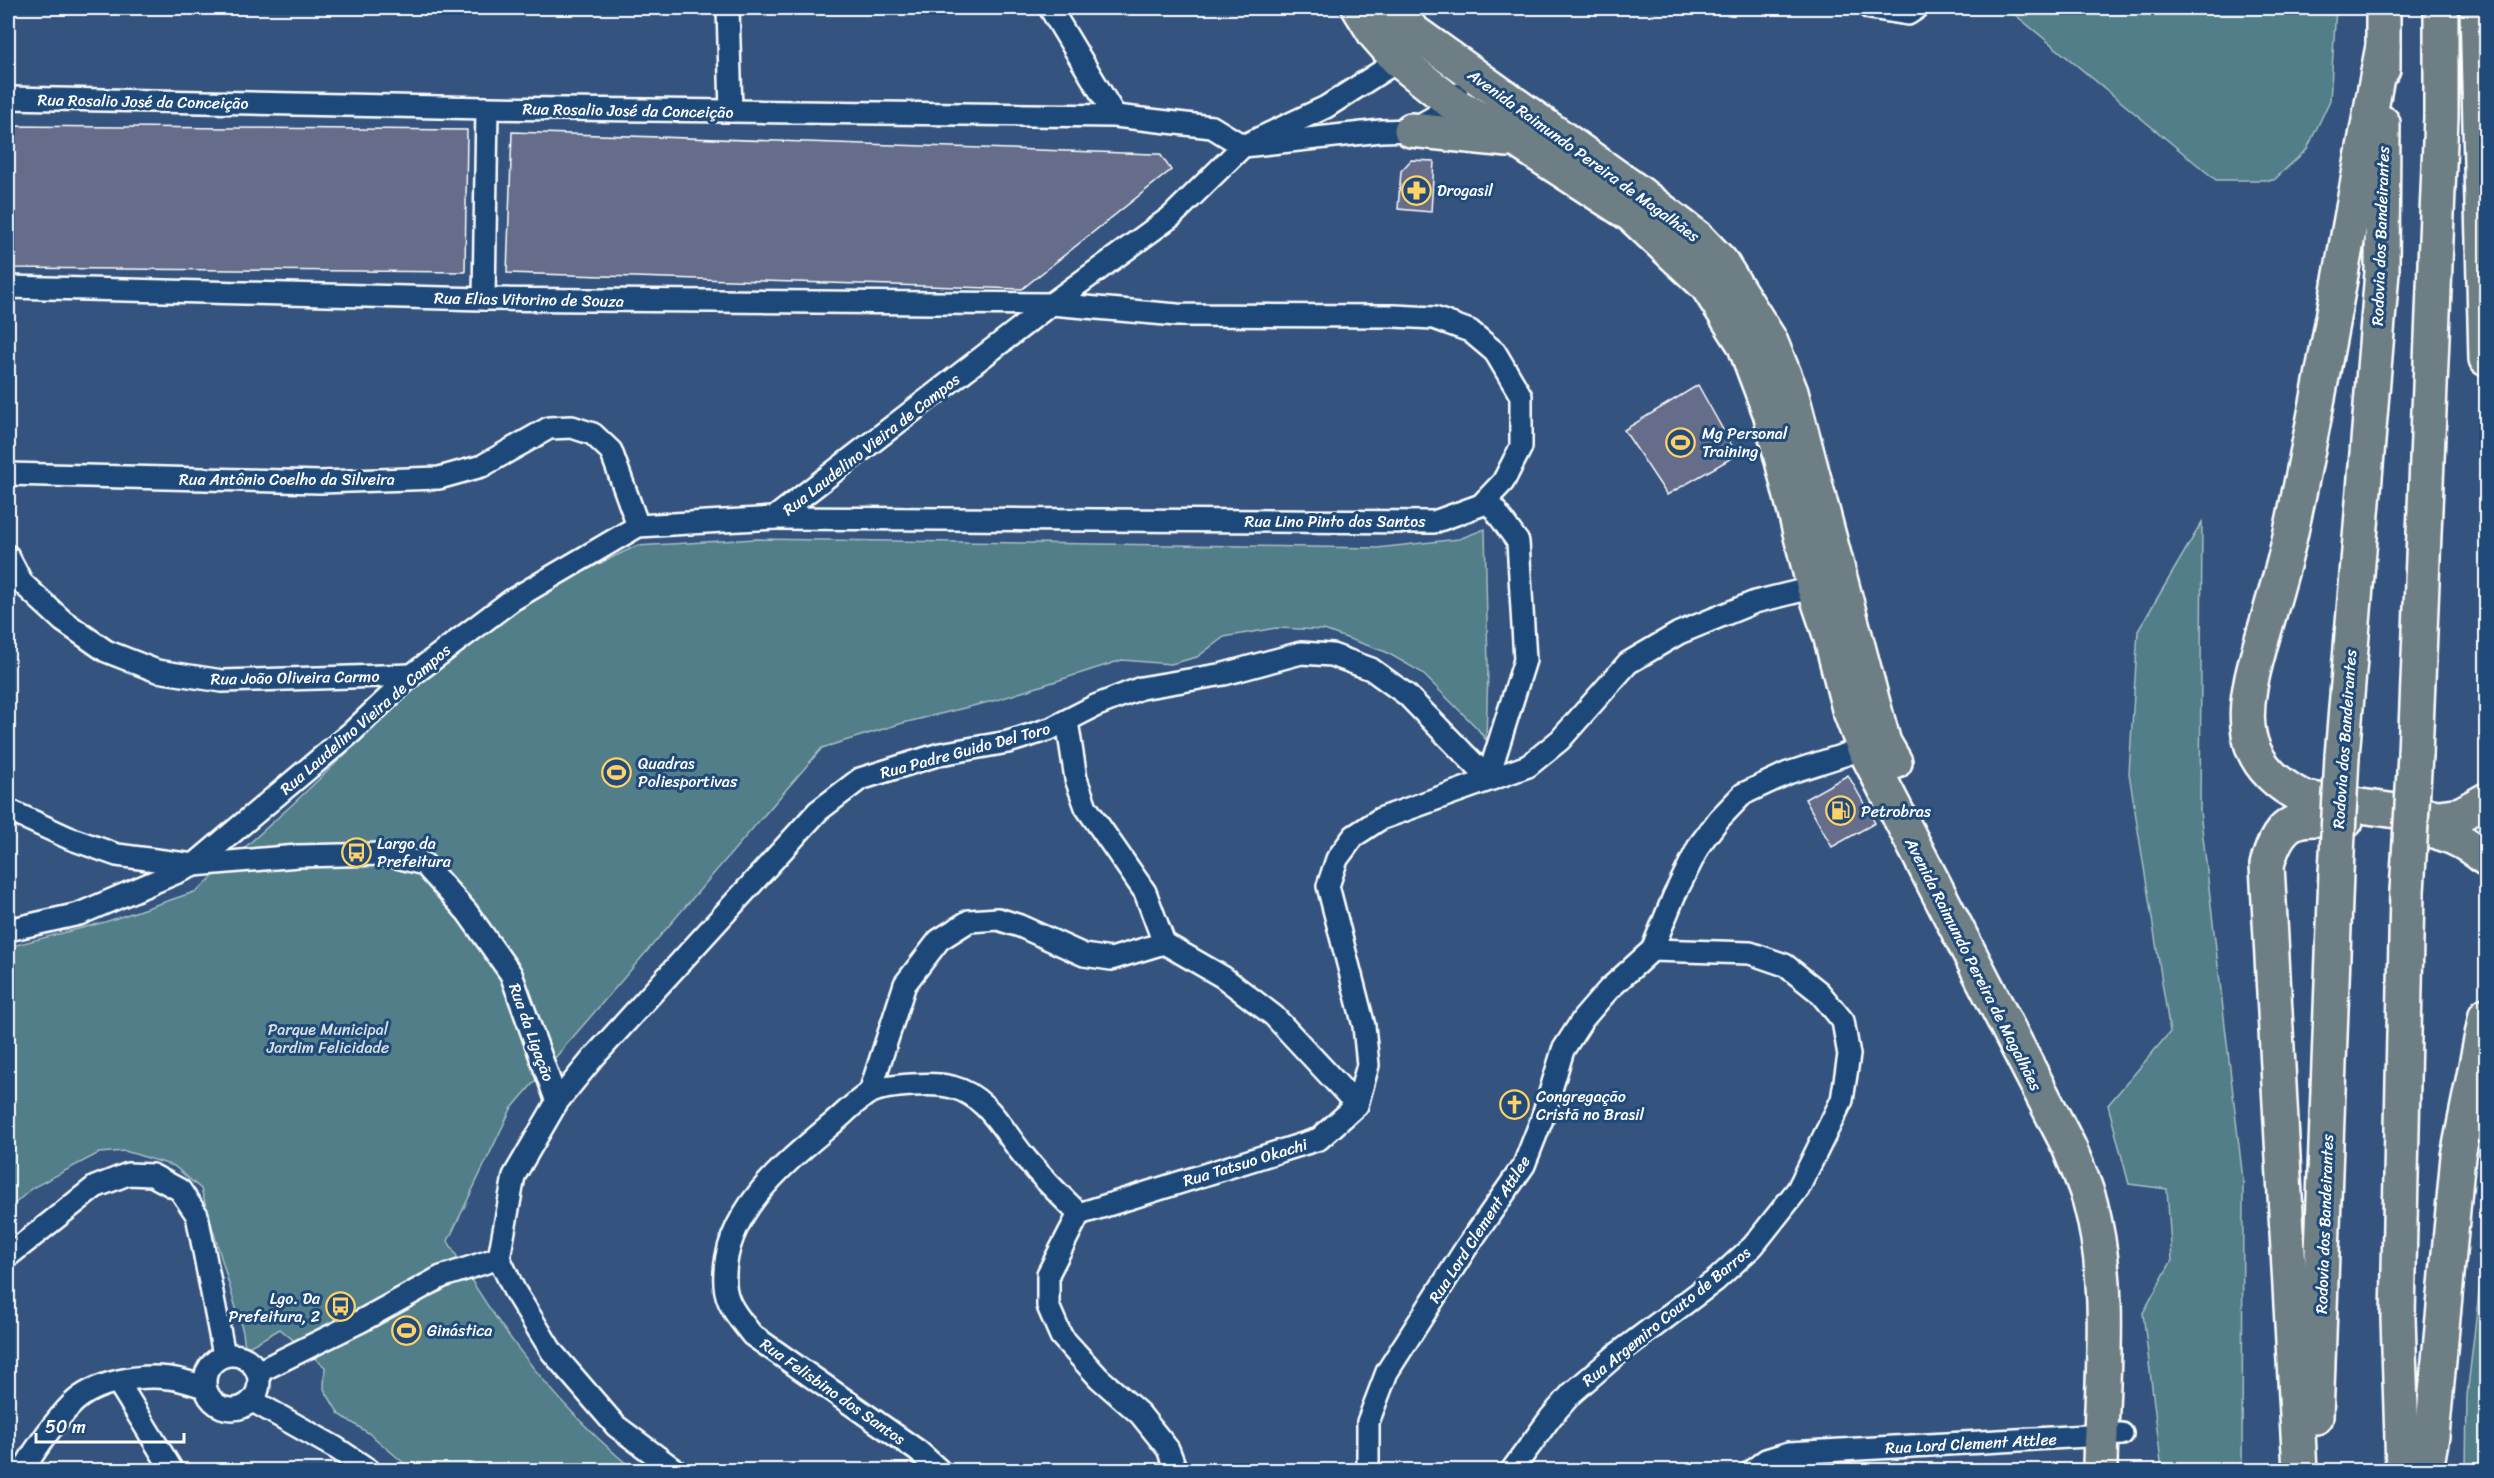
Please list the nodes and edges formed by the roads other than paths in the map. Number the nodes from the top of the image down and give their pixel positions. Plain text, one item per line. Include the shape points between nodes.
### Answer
1 (728, 8) edge
2 (1050, 8) edge
3 (1359, 8) edge
4 (1390, 8) edge
5 (1869, 8) edge
6 (1917, 8) edge
7 (2383, 8) edge
8 (2441, 8) edge
9 (2477, 8) edge
10 (1434, 45) junction
11 (2383, 46) junction
12 (1397, 59) junction
13 (1474, 74) junction
14 (8, 98) edge
15 (1451, 102) junction
16 (487, 108) junction
17 (730, 111) junction
18 (1115, 116) junction
19 (1411, 130) junction
20 (1517, 141) junction
21 (1243, 146) junction
22 (8, 287) edge
23 (484, 299) junction
24 (1051, 304) junction
25 (2487, 359) edge
26 (8, 474) edge
27 (1487, 499) junction
28 (774, 518) junction
29 (638, 526) junction
30 (8, 556) edge
31 (1828, 584) junction
32 (412, 675) junction
33 (1067, 721) junction
34 (1874, 745) junction
35 (1488, 778) junction
36 (2487, 800) edge
37 (8, 810) edge
38 (2487, 859) edge
39 (194, 865) junction
40 (8, 930) edge
41 (1164, 943) junction
42 (1652, 950) junction
43 (2487, 1015) edge
44 (870, 1092) junction
45 (557, 1102) junction
46 (1357, 1105) junction
47 (1079, 1214) junction
48 (8, 1256) edge
49 (499, 1258) junction
50 (224, 1355) junction
51 (258, 1372) junction
52 (118, 1382) junction
53 (205, 1387) junction
54 (253, 1401) junction
55 (2111, 1435) junction
56 (25, 1470) edge
57 (172, 1470) edge
58 (369, 1470) edge
59 (675, 1470) edge
60 (939, 1470) edge
61 (1176, 1470) edge
62 (1368, 1470) edge
63 (1512, 1470) edge
64 (1754, 1470) edge
65 (2100, 1470) edge
66 (2121, 1470) edge
67 (2300, 1470) edge
68 (2314, 1470) edge
69 (2403, 1470) edge
70 (2426, 1470) edge

1 - 17 street
2 - 18 street
3 - 12 main road, Avenida Raimundo Pereira de Magalhães
4 - 10 main road, Avenida Raimundo Pereira de Magalhães
5 - 6 street via 1908,14
7 - 11 main road, Rodovia dos Bandeirantes
8 - 69 main road, bridge via 2441,117 2407,892 2398,1318
9 - 25 main road
10 - 12 street
10 - 13 main road, Avenida Raimundo Pereira de Magalhães
11 - 36 main road via 2298,498 2252,677 2248,730 2262,766 2286,789 2304,798 2439,817 2461,814
11 - 68 main road, Rodovia dos Bandeirantes, bridge via 2382,272 2342,756
12 - 15 main road, Avenida Raimundo Pereira de Magalhães
12 - 21 street via 1326,107
13 - 15 street
13 - 31 main road, Avenida Raimundo Pereira de Magalhães via 1642,195 1697,237 1721,262 1770,340 1791,392
14 - 16 street, Rua Rosalio José da Conceição
15 - 19 street
15 - 20 main road, Avenida Raimundo Pereira de Magalhães
16 - 17 street, Rua Rosalio José da Conceição
16 - 23 street
17 - 18 street, Rua Rosalio José da Conceição
18 - 21 street, Rua Rosalio José da Conceição via 1212,127
19 - 20 main road
19 - 21 street
20 - 31 main road, Avenida Raimundo Pereira de Magalhães via 1631,215 1707,286 1744,345
21 - 24 street, Rua Laudelino Vieira de Campos via 1172,216
22 - 23 street, Rua Elias Vitorino de Souza
23 - 24 street, Rua Elias Vitorino de Souza
24 - 27 street, Rua Lino Pinto dos Santos via 1177,315 1434,318 1470,331 1495,352 1521,396 1521,447 1503,482
24 - 28 street, Rua Laudelino Vieira de Campos
26 - 29 street, Rua Antônio Coelho da Silveira via 320,482 439,478 482,466 549,428 572,427 593,434 611,451
27 - 28 street, Rua Lino Pinto dos Santos via 1481,505 1434,522
27 - 35 street via 1518,542 1525,660
28 - 29 street, Rua Laudelino Vieira de Campos
29 - 32 street, Rua Laudelino Vieira de Campos via 512,600
30 - 32 street, Rua João Oliveira Carmo via 22,583 63,621 106,651 157,671 222,681
31 - 34 main road, Avenida Raimundo Pereira de Magalhães via 1830,635 1849,709
31 - 35 street via 1755,602 1680,633 1628,663 1552,747 1528,766
32 - 39 street, Rua Laudelino Vieira de Campos via 353,731
33 - 35 street, Rua Padre Guido Del Toro via 1141,688 1224,674 1301,653 1332,655 1371,669 1407,696
33 - 41 street via 1086,807 1144,892
33 - 45 street, Rua Padre Guido Del Toro via 1008,742 940,754 860,779 818,811 592,1058
34 - 42 street, Rua Lord Clement Attlee via 1788,773 1743,794 1700,844
34 - 55 main road, Avenida Raimundo Pereira de Magalhães via 2088,1137 2107,1180 2120,1238 2125,1291
35 - 46 street via 1380,819 1354,836 1337,860 1328,886 1364,1026 1368,1065
37 - 39 street via 117,855
38 - 67 main road via 2460,840 2431,830 2313,818 2285,827 2271,852 2266,883
39 - 40 street, Rua Laudelino Vieira de Campos via 79,914
39 - 45 street, Rua da Ligação via 384,854 424,864 467,912 512,974
41 - 44 street via 1111,960 1084,955 1020,926 998,920 969,921 939,940 905,984
41 - 46 street via 1223,977 1274,1016
42 - 62 street, Rua Lord Clement Attlee via 1608,989 1563,1050 1524,1165 1387,1372 1368,1422
42 - 63 street, Rua Argemiro Couto de Barros via 1750,953 1785,965 1819,992 1843,1021 1849,1055 1842,1100 1798,1189 1753,1246 1716,1280 1572,1393
43 - 70 main road via 2458,1156
44 - 47 street via 912,1085 952,1087 973,1096 990,1110 1021,1153
44 - 60 street, Rua Felisbino dos Santos via 800,1151 755,1197 741,1218 726,1255 725,1286 732,1310 752,1335 918,1451
45 - 49 street, Rua Padre Guido Del Toro via 514,1176
46 - 47 street, Rua Tatsuo Okachi via 1320,1138
47 - 61 street via 1048,1274 1048,1306 1061,1336 1140,1414 1168,1449
48 - 50 street via 95,1187 128,1174 152,1175 180,1190 197,1215
49 - 51 street via 441,1276 362,1321
49 - 59 street via 552,1352 616,1426
50 - 51 street via 240,1356
50 - 53 street via 207,1370
51 - 54 street via 260,1383
52 - 53 street via 170,1378
52 - 56 street via 93,1390 74,1402 27,1462
52 - 57 street
53 - 54 street via 213,1401 229,1410 246,1407
54 - 58 street
55 - 64 street, Rua Lord Clement Attlee via 1789,1453 1766,1460
55 - 65 main road, Avenida Raimundo Pereira de Magalhães
55 - 66 main road, Avenida Raimundo Pereira de Magalhães

